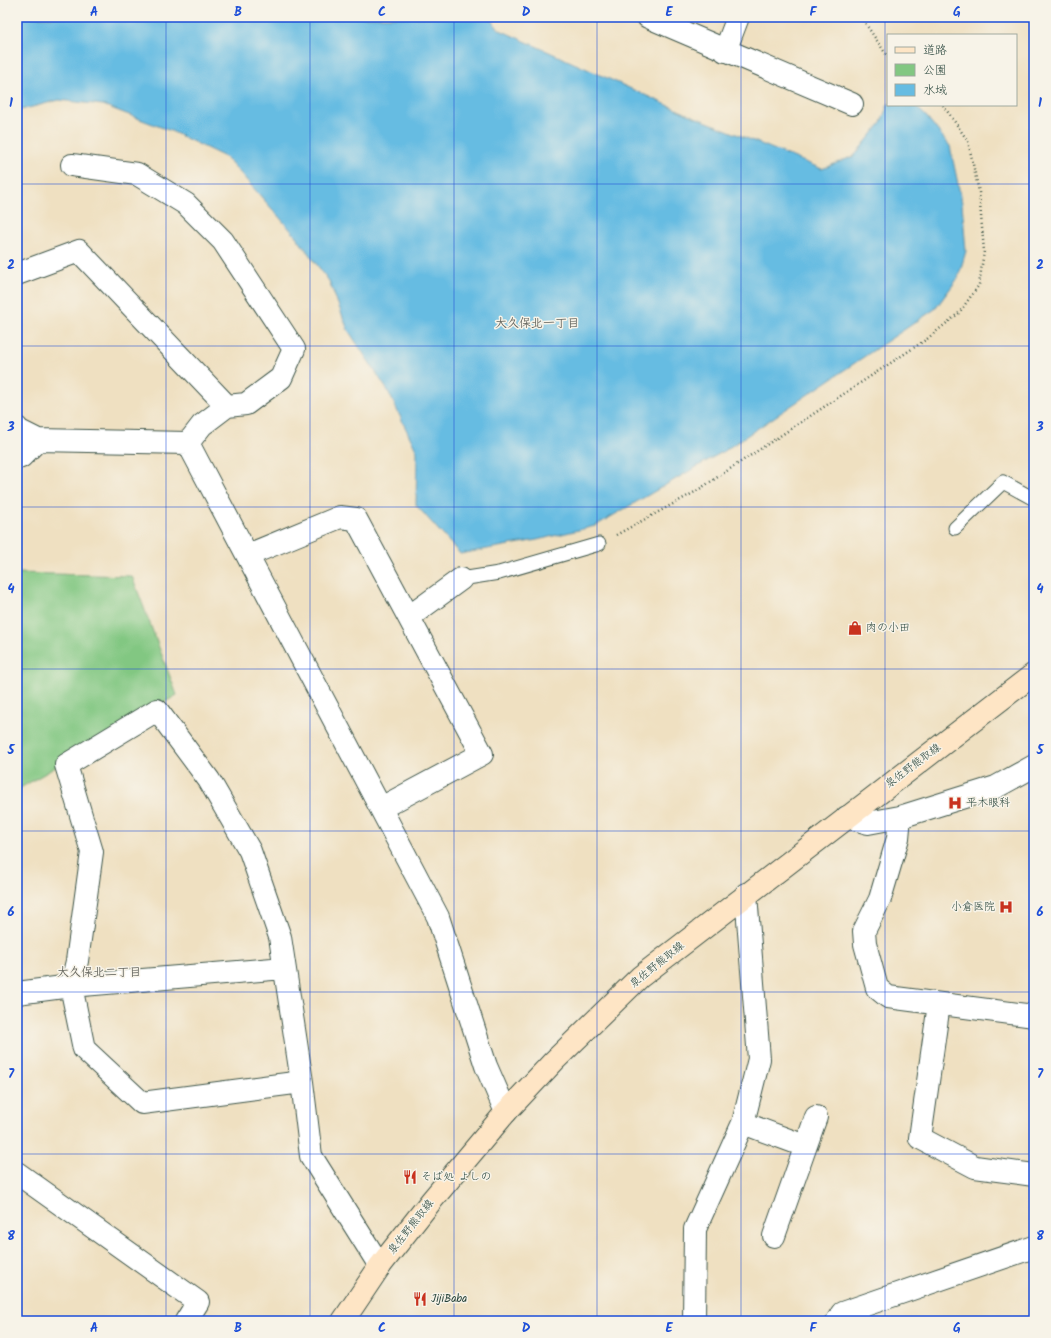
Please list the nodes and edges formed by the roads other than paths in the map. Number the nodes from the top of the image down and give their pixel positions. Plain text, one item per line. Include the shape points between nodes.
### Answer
1 (648, 17) edge
2 (738, 17) edge
3 (725, 51) junction
4 (852, 104) dead end
5 (72, 165) dead end
6 (17, 274) edge
7 (226, 406) junction
8 (17, 428) edge
9 (38, 440) junction
10 (188, 443) junction
11 (17, 458) edge
12 (1034, 499) edge
13 (955, 528) dead end
14 (599, 544) road end
15 (248, 555) junction
16 (461, 579) joint
17 (409, 617) junction
18 (1034, 674) edge
19 (1034, 766) edge
20 (381, 808) junction
21 (846, 817) junction
22 (900, 817) junction
23 (746, 894) junction
24 (284, 968) junction
25 (71, 986) junction
26 (17, 993) edge
27 (939, 1004) junction
28 (1034, 1016) edge
29 (302, 1082) junction
30 (506, 1112) junction
31 (816, 1117) dead end
32 (743, 1123) junction
33 (806, 1146) junction
34 (17, 1174) edge
35 (1034, 1175) edge
36 (774, 1236) dead end
37 (1034, 1247) edge
38 (380, 1266) junction
39 (186, 1321) edge
40 (343, 1321) edge
41 (694, 1321) edge
42 (837, 1321) edge

1 - 3 street
2 - 3 street
3 - 4 street
5 - 7 street via 138,174 186,204 223,241 294,349 281,378 246,404
6 - 7 street via 79,251
7 - 10 street via 202,426
8 - 9 street
9 - 10 street
9 - 11 street via 22,457
10 - 15 street
12 - 13 lane via 1003,482
14 - 16 lane via 499,573
15 - 17 street via 340,517 356,519
15 - 20 street
16 - 17 street
17 - 20 street via 482,754
18 - 21 main road, 泉佐野熊取線
19 - 22 street via 996,787
20 - 30 street via 438,917 486,1066
21 - 22 street via 868,823
21 - 23 main road, 泉佐野熊取線
22 - 27 street via 898,838 880,899 864,931 865,944 877,988 888,997
23 - 30 main road, 泉佐野熊取線 via 640,977
23 - 32 street via 759,1059
24 - 25 street
24 - 25 street via 280,937 250,850 209,780 157,710 66,766 92,852
24 - 29 street
25 - 26 street
25 - 29 street via 84,1049 142,1103
27 - 28 street
27 - 35 street via 920,1138 975,1167
29 - 38 street via 311,1156
30 - 38 main road, 泉佐野熊取線
31 - 33 street
32 - 33 street
32 - 41 street via 695,1229
33 - 36 street
34 - 39 street via 198,1302
37 - 42 street via 842,1313
38 - 40 main road, 泉佐野熊取線

